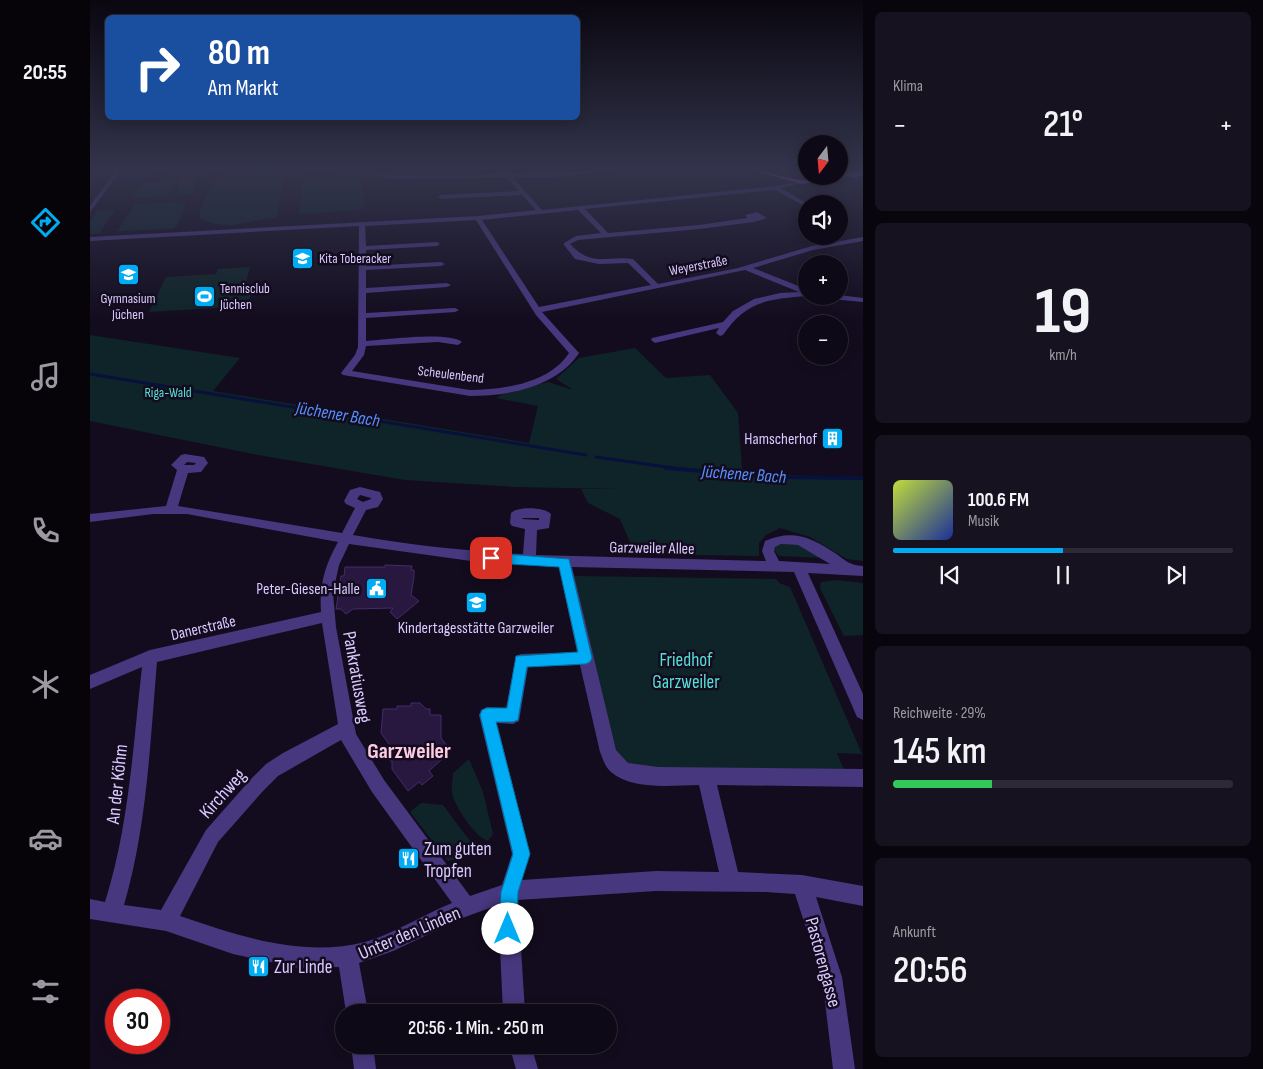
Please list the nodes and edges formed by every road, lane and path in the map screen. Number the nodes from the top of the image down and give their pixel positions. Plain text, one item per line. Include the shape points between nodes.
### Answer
1 (442, 220) edge
2 (479, 220) edge
3 (591, 220) edge
4 (754, 220) dead end
5 (362, 224) junction
6 (606, 235) junction
7 (90, 239) edge
8 (863, 239) edge
9 (437, 244) dead end
10 (363, 248) junction
11 (441, 264) dead end
12 (362, 268) junction
13 (746, 268) junction
14 (448, 286) dead end
15 (656, 286) junction
16 (798, 290) edge
17 (362, 291) junction
18 (798, 294) edge
19 (848, 299) edge
20 (863, 300) edge
21 (455, 310) dead end
22 (538, 310) junction
23 (362, 316) junction
24 (725, 324) junction
25 (720, 333) dead end
26 (655, 340) dead end
27 (458, 342) dead end
28 (362, 344) junction
29 (183, 469) dead end
30 (362, 506) dead end
31 (172, 509) junction
32 (90, 518) edge
33 (531, 524) dead end
34 (345, 539) junction
35 (529, 560) junction
36 (564, 562) junction
37 (775, 566) junction
38 (798, 566) junction
39 (848, 570) junction
40 (863, 571) edge
41 (328, 616) junction
42 (150, 657) junction
43 (586, 658) junction
44 (90, 682) edge
45 (863, 712) edge
46 (346, 728) junction
47 (706, 777) junction
48 (863, 778) edge
49 (731, 882) junction
50 (802, 885) junction
51 (509, 892) junction
52 (863, 896) edge
53 (467, 908) junction
54 (90, 909) edge
55 (112, 912) junction
56 (166, 921) junction
57 (348, 957) junction
58 (356, 1004) edge
59 (513, 1004) edge
60 (363, 1054) edge
61 (523, 1054) edge
62 (365, 1069) edge
63 (527, 1069) edge
64 (844, 1069) edge

1 - 5 street
2 - 22 street
3 - 6 street
4 - 6 street
5 - 7 street
5 - 10 street
6 - 15 street via 576,238 566,244 578,257 599,262 631,262
8 - 13 street, Weyerstraße via 812,248
9 - 10 street
10 - 12 street
11 - 12 street
12 - 17 street
13 - 15 street, Weyerstraße
13 - 16 street
14 - 17 street
15 - 22 street, Weyerstraße
17 - 23 street
18 - 24 street via 756,300 739,309
19 - 20 street
21 - 23 street
22 - 28 street, Scheulenbend via 572,349 573,357 550,377 484,393 346,373 359,355
23 - 28 street
24 - 25 street
24 - 26 street
27 - 28 street via 438,339
29 - 31 street
30 - 34 street
31 - 32 street, Garzweiler Allee
31 - 34 street, Garzweiler Allee via 220,514
33 - 35 street
34 - 35 street, Garzweiler Allee via 449,554
34 - 41 street, Pankratiusweg via 328,577
35 - 36 street, Garzweiler Allee
36 - 37 street, Garzweiler Allee
36 - 43 street
37 - 38 street, Garzweiler Allee
37 - 39 street via 768,551 769,544 794,540 813,545
38 - 39 street, Garzweiler Allee
38 - 45 street
39 - 40 street, Garzweiler Allee
41 - 42 street, Danerstraße
41 - 46 street, Pankratiusweg
42 - 44 street, Danerstraße
42 - 55 street, An der Köhm via 135,817 126,866
43 - 47 street via 608,752 622,770 640,775
43 - 51 street via 521,661 513,716 487,715 521,854
46 - 53 street, Pankratiusweg via 351,744 373,779
46 - 56 street, Kirchweg via 289,759 257,785 212,836
47 - 48 street
47 - 49 street
49 - 50 street, Unter den Linden
49 - 51 street, Unter den Linden via 618,883
50 - 52 street, Unter den Linden
50 - 64 street, Pastorengasse via 832,977
51 - 53 street, Unter den Linden
51 - 59 street
53 - 57 street, Unter den Linden via 384,945
54 - 55 street, Unter den Linden
55 - 56 street, Unter den Linden
56 - 57 street, Unter den Linden via 233,944 278,954 315,959
57 - 58 street
60 - 62 street
61 - 63 street

